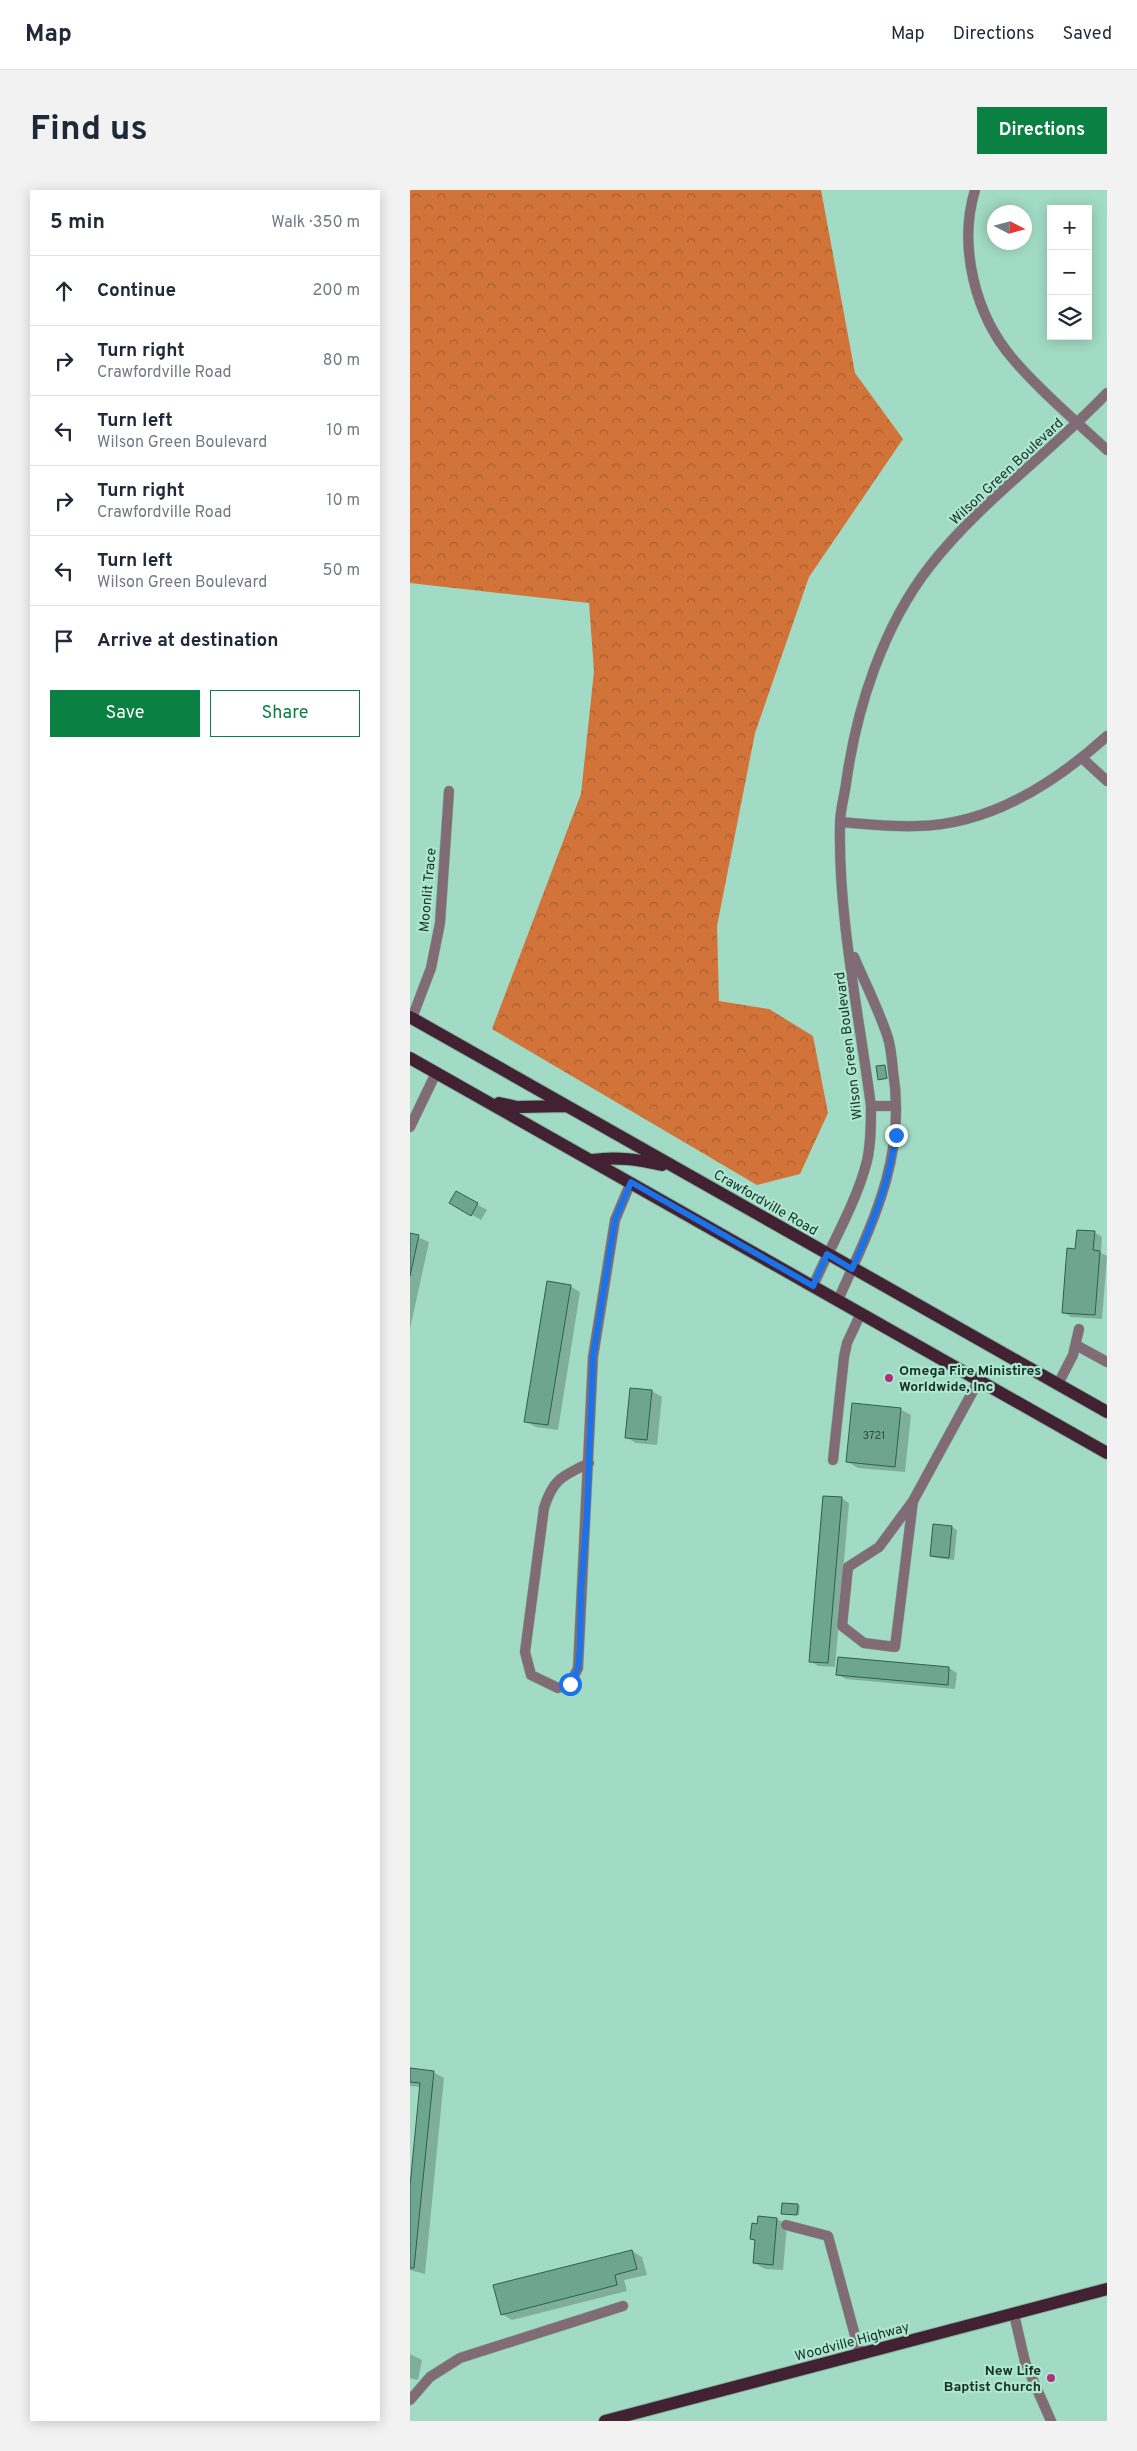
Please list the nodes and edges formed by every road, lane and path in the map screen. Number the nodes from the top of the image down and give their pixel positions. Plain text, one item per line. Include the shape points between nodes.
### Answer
1 (975, 190) edge
2 (1107, 393) edge
3 (1078, 423) junction
4 (1107, 450) edge
5 (1107, 736) edge
6 (1082, 758) junction
7 (1107, 780) edge
8 (449, 791) dead end
9 (840, 822) junction
10 (849, 943) junction
11 (411, 1017) edge
12 (410, 1058) edge
13 (436, 1072) junction
14 (484, 1100) junction
15 (567, 1106) junction
16 (871, 1106) junction
17 (896, 1106) junction
18 (410, 1128) edge
19 (593, 1160) junction
20 (677, 1169) junction
21 (631, 1182) junction
22 (827, 1254) junction
23 (852, 1269) junction
24 (813, 1286) junction
25 (838, 1300) junction
26 (861, 1313) junction
27 (1079, 1329) dead end
28 (1076, 1345) junction
29 (1107, 1362) edge
30 (978, 1380) junction
31 (1058, 1384) junction
32 (1107, 1412) edge
33 (1107, 1453) edge
34 (833, 1460) dead end
35 (589, 1463) junction
36 (913, 1500) junction
37 (786, 2225) dead end
38 (1107, 2289) edge
39 (622, 2306) dead end
40 (1014, 2314) junction
41 (860, 2354) junction
42 (410, 2400) edge
43 (605, 2421) edge
44 (1051, 2421) edge

1 - 3 street via 968,218 969,252 974,284 991,324 1012,359
2 - 3 street, Wilson Green Boulevard
3 - 4 street
3 - 9 street, Wilson Green Boulevard via 969,520 929,568 896,620 868,683 850,755
5 - 6 street
6 - 7 street
6 - 9 street via 1046,785 992,811 951,822 918,826
8 - 11 street, Moonlit Trace via 440,923 431,968
9 - 10 street, Wilson Green Boulevard
10 - 16 street, Wilson Green Boulevard
10 - 17 street, Wilson Green Boulevard via 888,1039
11 - 15 main road, Crawfordville Road
12 - 13 main road
13 - 14 main road
13 - 18 street
14 - 15 main road via 516,1107
14 - 19 main road
15 - 20 main road, Crawfordville Road
16 - 17 street
16 - 22 street, Wilson Green Boulevard via 867,1160
17 - 23 street, Wilson Green Boulevard via 893,1160 876,1216
19 - 20 main road via 609,1157 634,1159
19 - 21 main road
20 - 22 main road, Crawfordville Road
21 - 24 main road
21 - 35 street via 615,1220 593,1357
22 - 23 main road, Crawfordville Road
22 - 24 street, Wilson Green Boulevard
23 - 25 street, Wilson Green Boulevard
23 - 31 main road, Crawfordville Road
24 - 25 main road
25 - 26 main road
26 - 30 main road
26 - 34 street via 844,1357
27 - 28 street
28 - 29 street
28 - 31 street
30 - 33 main road
30 - 36 street
31 - 32 main road, Crawfordville Road
35 - 35 street via 578,1668 570,1684 558,1688 531,1674 525,1652 544,1508 550,1489 561,1476
36 - 36 street via 895,1647 864,1643 842,1626 848,1567 880,1547
37 - 41 street via 828,2236
38 - 40 main road, Woodville Highway
39 - 42 street via 460,2358 430,2377
40 - 41 main road, Woodville Highway
40 - 44 street via 1025,2362
41 - 43 main road, Woodville Highway

